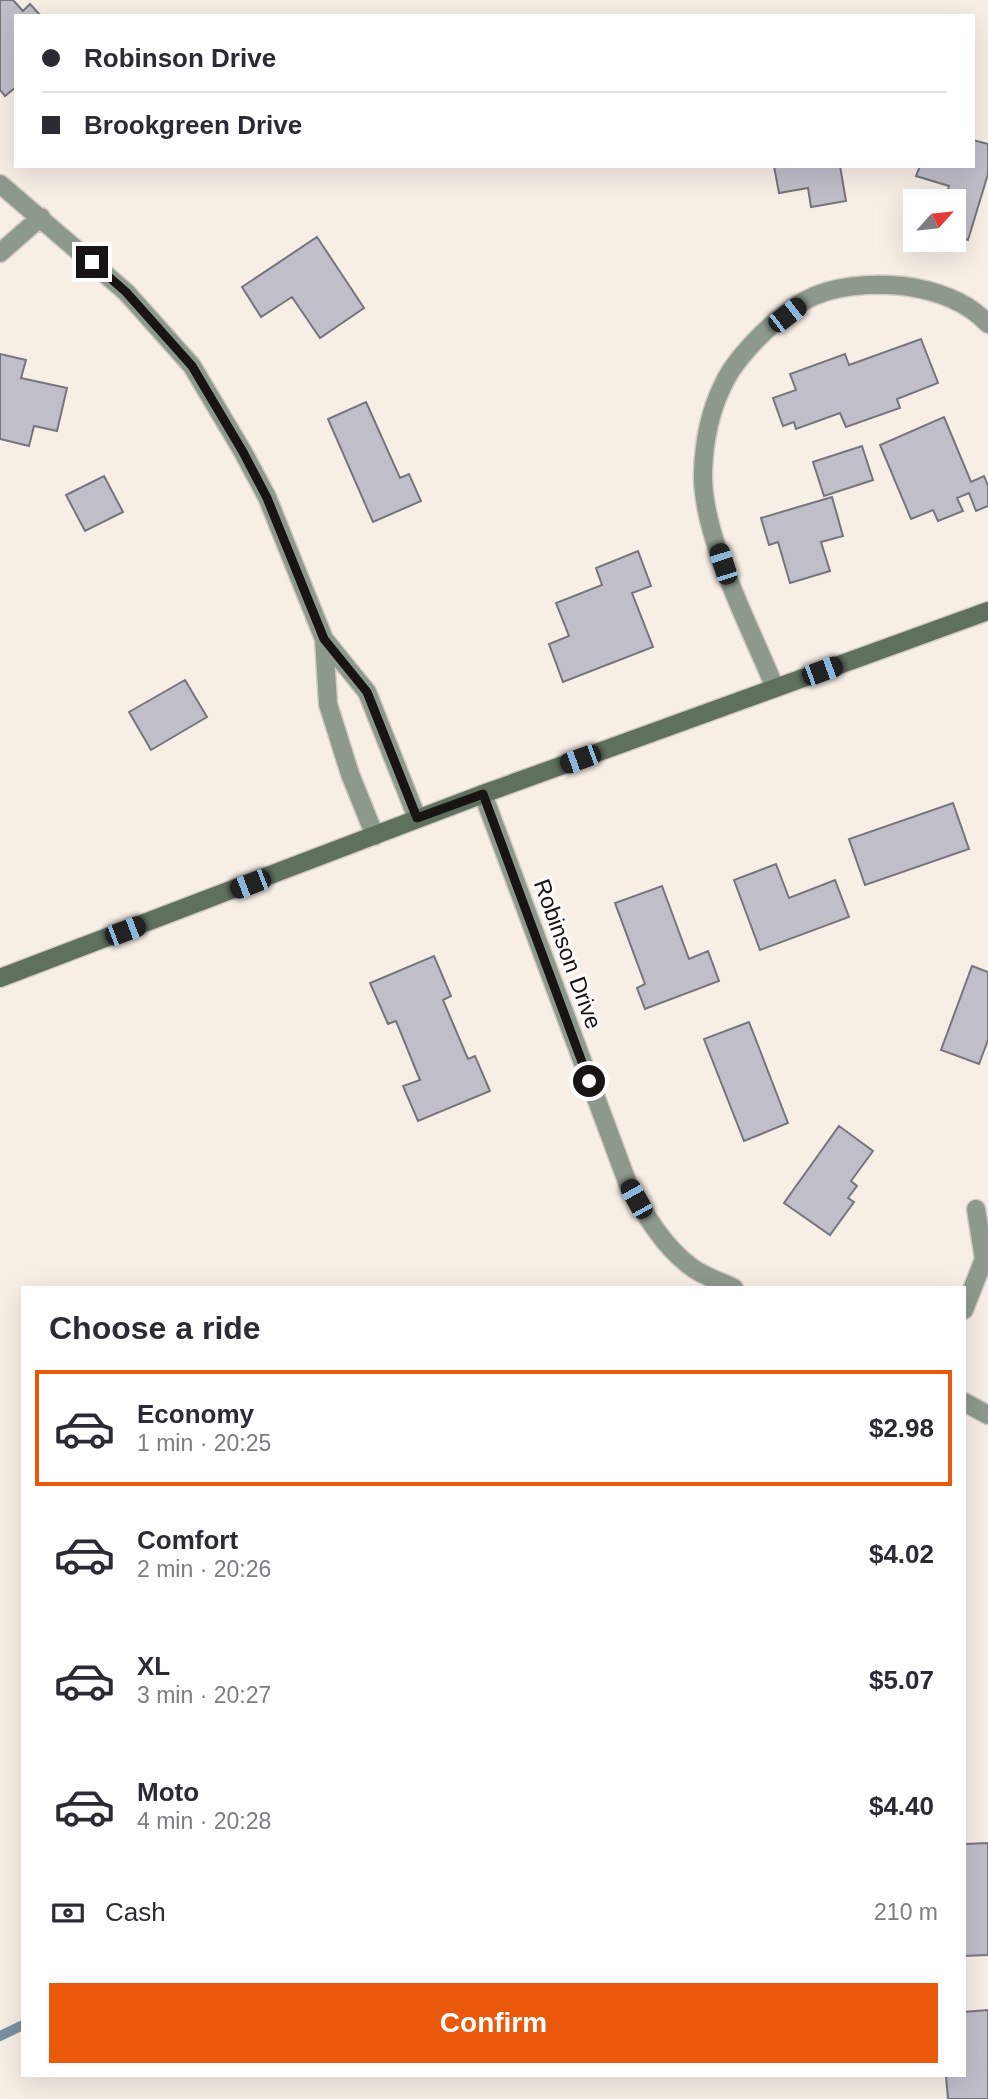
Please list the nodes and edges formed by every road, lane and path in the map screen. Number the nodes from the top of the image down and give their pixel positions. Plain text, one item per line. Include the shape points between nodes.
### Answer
1 (0, 184) edge
2 (41, 218) junction
3 (0, 253) edge
4 (988, 324) edge
5 (988, 611) edge
6 (324, 639) junction
7 (775, 688) junction
8 (483, 794) junction
9 (417, 818) junction
10 (375, 836) junction
11 (0, 978) edge
12 (976, 1209) dead end
13 (730, 1286) edge
14 (966, 1305) edge
15 (966, 1403) edge
16 (988, 1415) edge

1 - 2 street
2 - 3 street
2 - 6 street via 126,292 192,366 267,498
4 - 7 street via 961,302 914,287 886,284 831,291 804,301 769,328 723,383 707,440 704,503 723,564
5 - 7 main road
6 - 9 street via 367,692
6 - 10 street via 328,704
7 - 8 main road
8 - 9 main road
8 - 13 street, Robinson Drive via 628,1184 666,1243 691,1267
9 - 10 main road
10 - 11 main road
12 - 14 street via 984,1259
15 - 16 street

